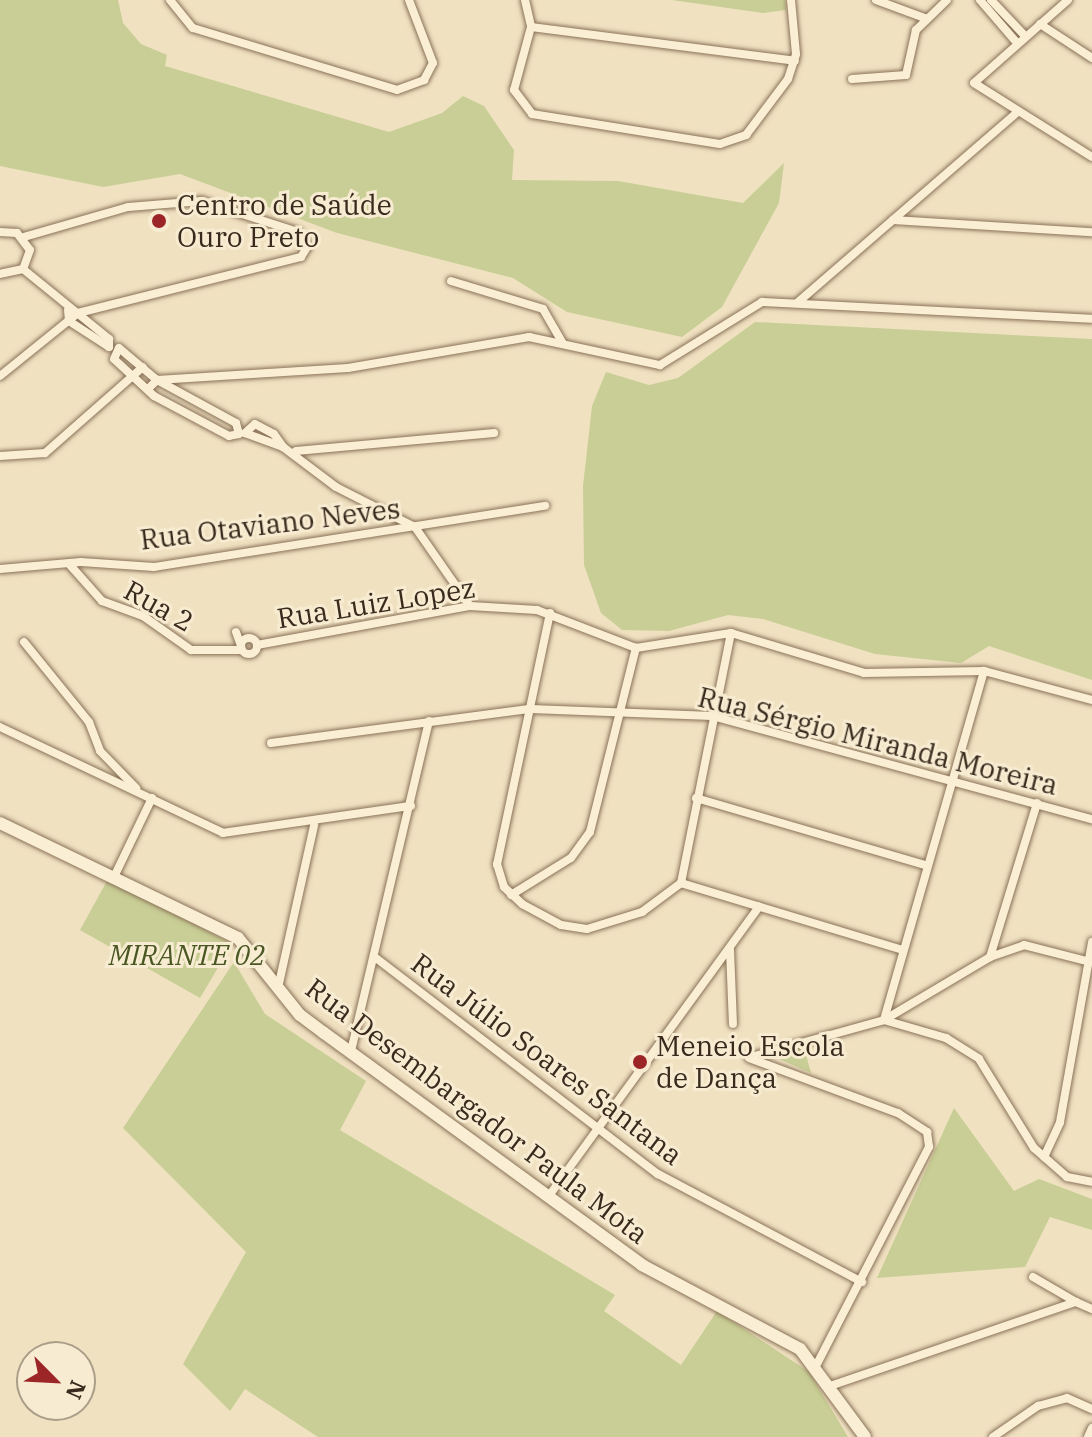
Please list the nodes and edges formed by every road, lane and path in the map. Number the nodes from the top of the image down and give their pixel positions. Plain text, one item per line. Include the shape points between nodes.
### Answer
1 (170, 0) edge
2 (409, 0) edge
3 (525, 0) edge
4 (791, 0) edge
5 (876, 0) edge
6 (947, 0) edge
7 (980, 0) edge
8 (991, 0) edge
9 (1068, 0) edge
10 (927, 19) junction
11 (1040, 24) junction
12 (531, 27) junction
13 (1025, 36) junction
14 (1017, 43) junction
15 (1092, 58) edge
16 (795, 61) junction
17 (852, 79) dead end
18 (1015, 114) junction
19 (1092, 157) edge
20 (892, 220) junction
21 (0, 232) edge
22 (1092, 232) edge
23 (24, 237) junction
24 (23, 269) junction
25 (0, 274) edge
26 (451, 281) dead end
27 (796, 303) junction
28 (68, 310) junction
29 (78, 313) junction
30 (1092, 319) edge
31 (69, 321) junction
32 (563, 343) junction
33 (143, 367) junction
34 (0, 376) edge
35 (133, 378) junction
36 (157, 380) junction
37 (148, 389) junction
38 (494, 433) dead end
39 (283, 447) dead end
40 (296, 451) junction
41 (0, 456) edge
42 (545, 506) dead end
43 (415, 527) junction
44 (70, 565) junction
45 (0, 569) edge
46 (470, 606) junction
47 (550, 613) junction
48 (236, 632) dead end
49 (731, 633) junction
50 (24, 642) dead end
51 (257, 645) joint
52 (241, 648) junction
53 (636, 648) junction
54 (984, 671) junction
55 (1092, 700) edge
56 (531, 709) junction
57 (622, 710) junction
58 (712, 716) junction
59 (429, 721) junction
60 (0, 727) edge
61 (271, 743) dead end
62 (951, 781) junction
63 (136, 789) junction
64 (152, 798) junction
65 (696, 798) junction
66 (1037, 803) junction
67 (411, 806) junction
68 (1092, 819) edge
69 (0, 823) edge
70 (314, 825) junction
71 (925, 865) junction
72 (113, 879) junction
73 (681, 883) junction
74 (511, 895) junction
75 (759, 907) junction
76 (1092, 942) edge
77 (730, 950) junction
78 (903, 950) junction
79 (990, 957) junction
80 (376, 958) junction
81 (1087, 961) junction
82 (278, 990) junction
83 (884, 1020) junction
84 (733, 1024) dead end
85 (351, 1051) junction
86 (601, 1124) junction
87 (1044, 1157) junction
88 (1092, 1182) edge
89 (551, 1193) junction
90 (1033, 1277) dead end
91 (862, 1282) junction
92 (1076, 1302) junction
93 (1092, 1309) edge
94 (816, 1366) junction
95 (833, 1385) junction
96 (1092, 1409) edge
97 (1092, 1428) edge
98 (865, 1437) edge
99 (993, 1437) edge
100 (1088, 1437) edge

1 - 2 street via 193,28 397,90 424,80 433,63
3 - 12 street
4 - 16 street
5 - 10 street
6 - 10 street
7 - 14 street
8 - 13 street
9 - 11 street
10 - 17 street via 916,30 906,75
11 - 13 street
11 - 15 street
12 - 16 street
12 - 16 street via 513,78 518,100 532,114 720,144 746,135
13 - 14 street
14 - 18 street via 974,83
18 - 19 street
18 - 20 street
20 - 22 street
20 - 27 street
21 - 23 street
23 - 24 street via 30,257
23 - 29 street via 128,207 202,201 298,232 308,246 301,257
24 - 25 street
24 - 28 street
26 - 32 street via 543,309
27 - 30 street
27 - 32 street via 753,303 688,353 645,364
28 - 29 street
28 - 31 street
29 - 31 street
29 - 31 street via 109,339 109,347
31 - 34 street
32 - 36 street via 489,340 348,368
33 - 35 street
33 - 35 street via 116,350 114,359
33 - 36 street
35 - 37 street
35 - 41 street via 45,453
36 - 37 street
36 - 37 street via 236,423 239,434 229,436
38 - 40 street
39 - 40 street
40 - 43 street via 336,487
42 - 43 street, Rua Otaviano Neves
43 - 44 street, Rua Otaviano Neves via 154,567
43 - 46 street
44 - 45 street, Rua Otaviano Neves
44 - 52 street, Rua 2 via 102,601 143,616 191,650
46 - 47 street, Rua Luiz Lopez
46 - 51 street, Rua Luiz Lopez
47 - 53 street, Rua Luiz Lopez
47 - 56 street
48 - 52 street
49 - 53 street
49 - 54 street via 864,673
49 - 58 street
50 - 63 street
51 - 52 street, Rua 2 via 247,638
53 - 57 street
54 - 55 street
54 - 62 street
56 - 57 street, Rua Sérgio Miranda Moreira
56 - 59 street, Rua Sérgio Miranda Moreira
56 - 74 street via 496,853
57 - 58 street, Rua Sérgio Miranda Moreira
57 - 74 street via 584,843
58 - 62 street, Rua Sérgio Miranda Moreira
58 - 65 street
59 - 61 street, Rua Sérgio Miranda Moreira
59 - 67 street
60 - 63 street
62 - 66 street, Rua Sérgio Miranda Moreira
62 - 71 street
63 - 64 street
64 - 70 street via 223,833
64 - 72 street
65 - 71 street
65 - 73 street
66 - 68 street, Rua Sérgio Miranda Moreira
66 - 79 street
67 - 70 street
67 - 80 street
69 - 72 street, Rua Desembargador Paula Mota
70 - 82 street
71 - 78 street
72 - 82 street, Rua Desembargador Paula Mota via 228,930
73 - 74 street via 642,912 587,929 546,919
73 - 75 street
75 - 77 street
75 - 78 street
76 - 81 street
77 - 84 street
77 - 86 street
78 - 83 street
79 - 81 street via 1024,945
79 - 83 street
80 - 85 street
80 - 86 street, Rua Júlio Soares Santana
81 - 87 street via 1060,1122
82 - 85 street, Rua Desembargador Paula Mota
83 - 87 street via 946,1038 979,1059
83 - 91 street via 749,1058 898,1113 927,1132 929,1147
85 - 89 street, Rua Desembargador Paula Mota
86 - 89 street
86 - 91 street, Rua Júlio Soares Santana via 658,1174
87 - 88 street via 1067,1177
89 - 94 street, Rua Desembargador Paula Mota via 642,1265 772,1332
90 - 92 street
91 - 94 street
92 - 93 street
92 - 95 street
94 - 95 street, Rua Desembargador Paula Mota
95 - 98 street, Rua Desembargador Paula Mota
96 - 99 street via 1067,1398 1038,1406
97 - 100 street

